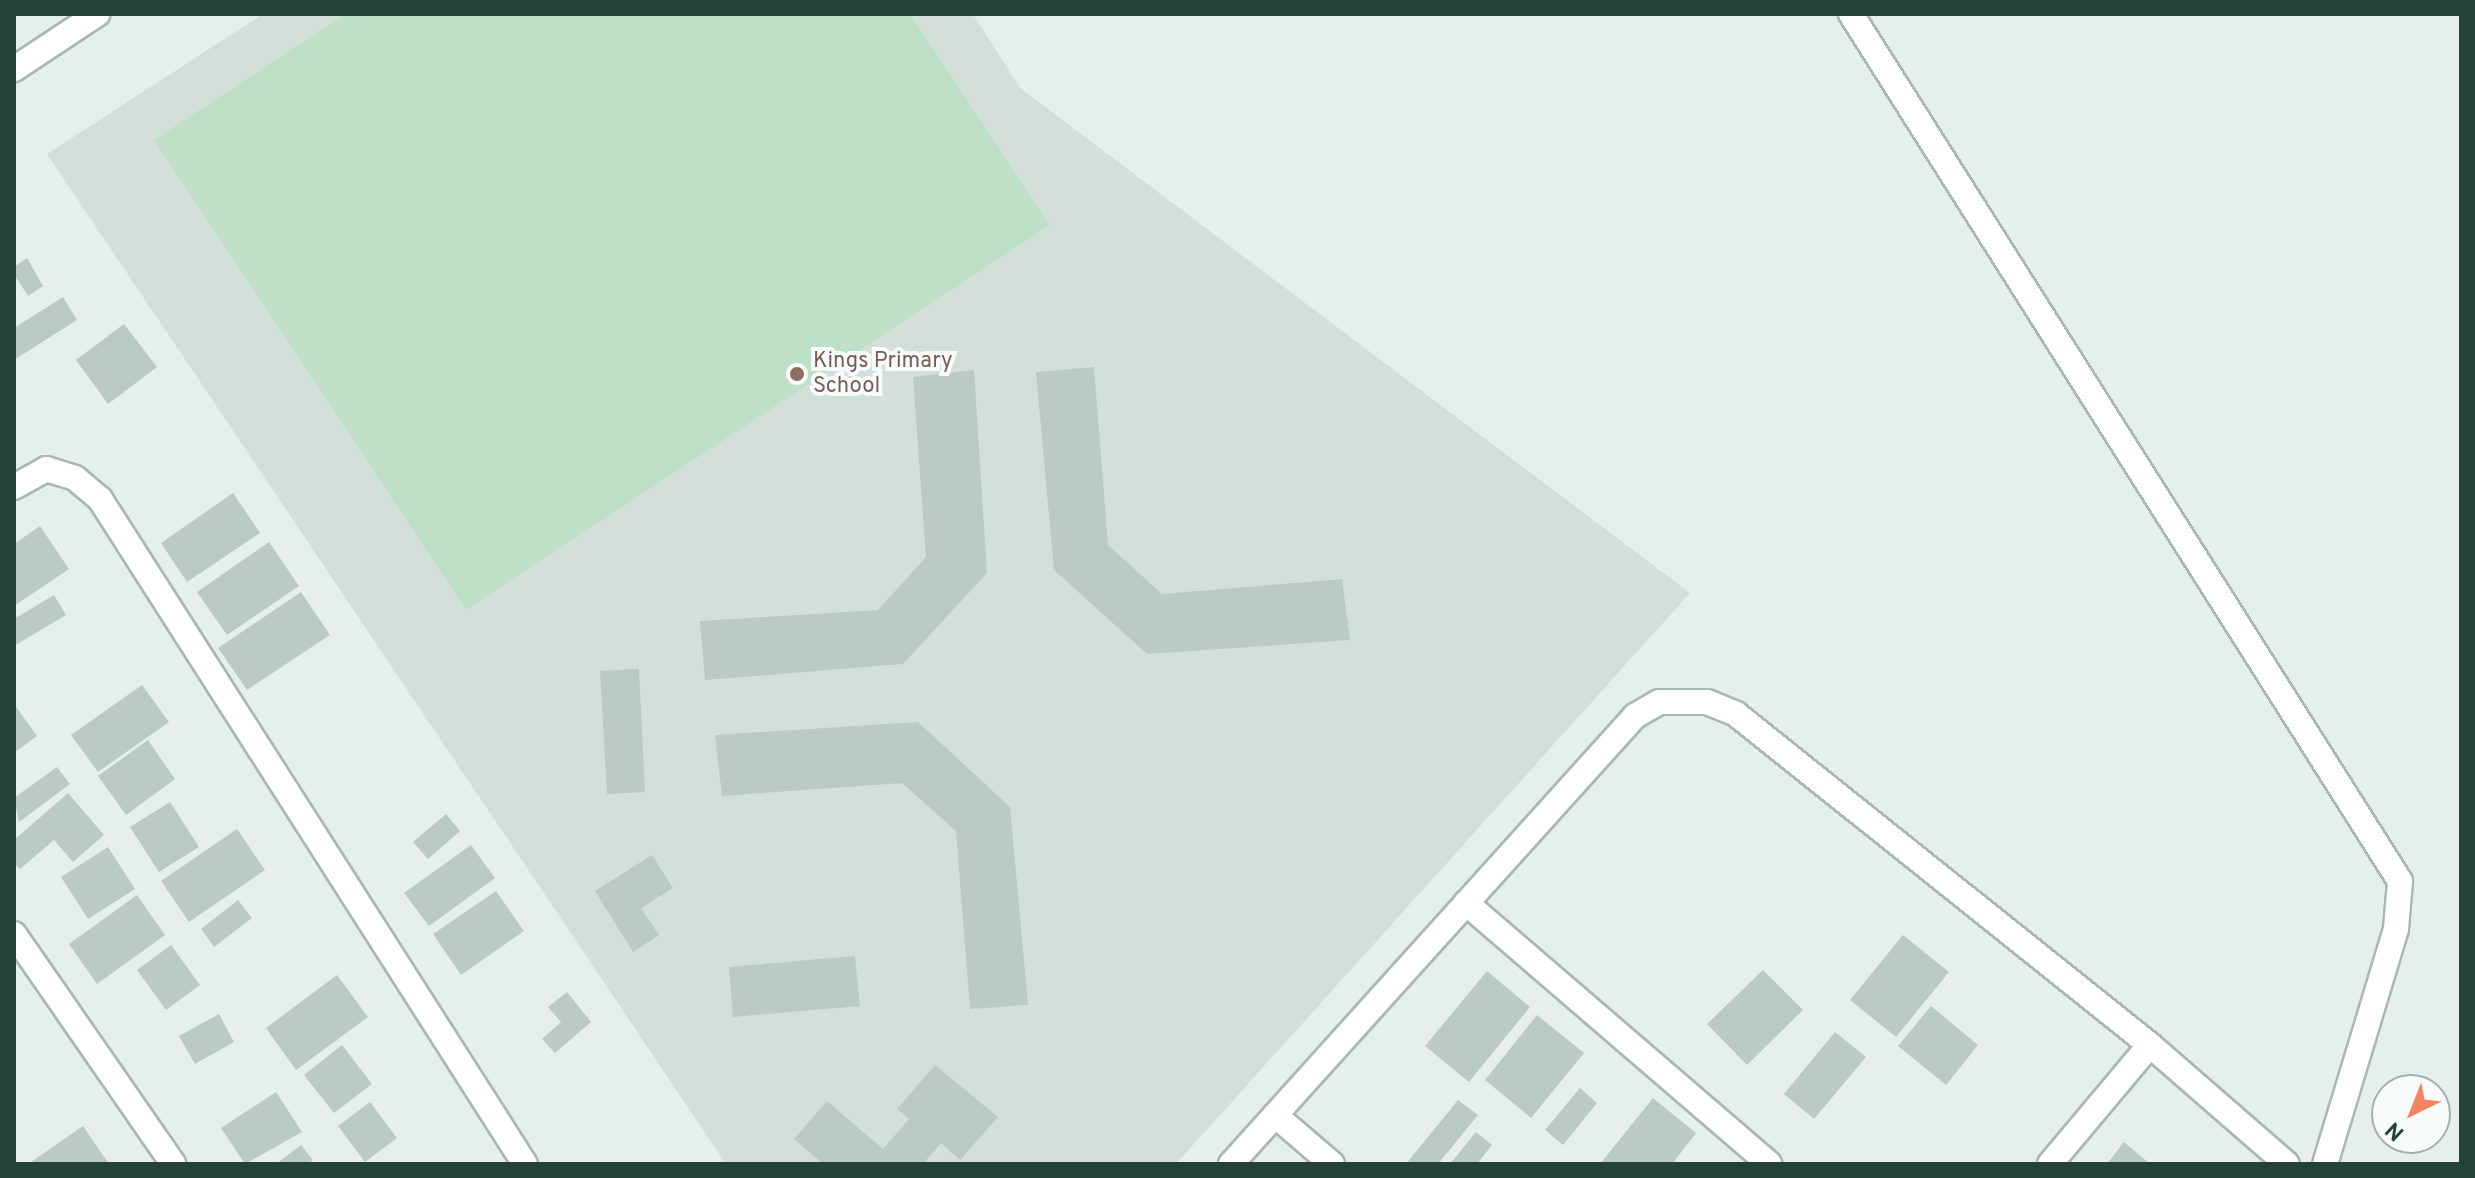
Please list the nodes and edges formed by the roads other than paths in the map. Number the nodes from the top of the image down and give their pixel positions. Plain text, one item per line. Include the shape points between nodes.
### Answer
1 (97, 14) edge
2 (1851, 14) edge
3 (14, 69) edge
4 (14, 487) edge
5 (1466, 903) junction
6 (14, 934) edge
7 (2150, 1045) junction
8 (1275, 1115) junction
9 (173, 1164) edge
10 (525, 1164) edge
11 (1231, 1164) edge
12 (1332, 1164) edge
13 (1769, 1164) edge
14 (2050, 1164) edge
15 (2287, 1164) edge
16 (2325, 1164) edge

1 - 3 street
2 - 16 street via 2400,881 2396,929
4 - 10 street via 46,469 75,478 100,499
5 - 7 street via 1635,716 1659,702 1707,702 1736,714
5 - 8 street
5 - 13 street
6 - 9 street
7 - 14 street
7 - 15 street
8 - 11 street
8 - 12 street

